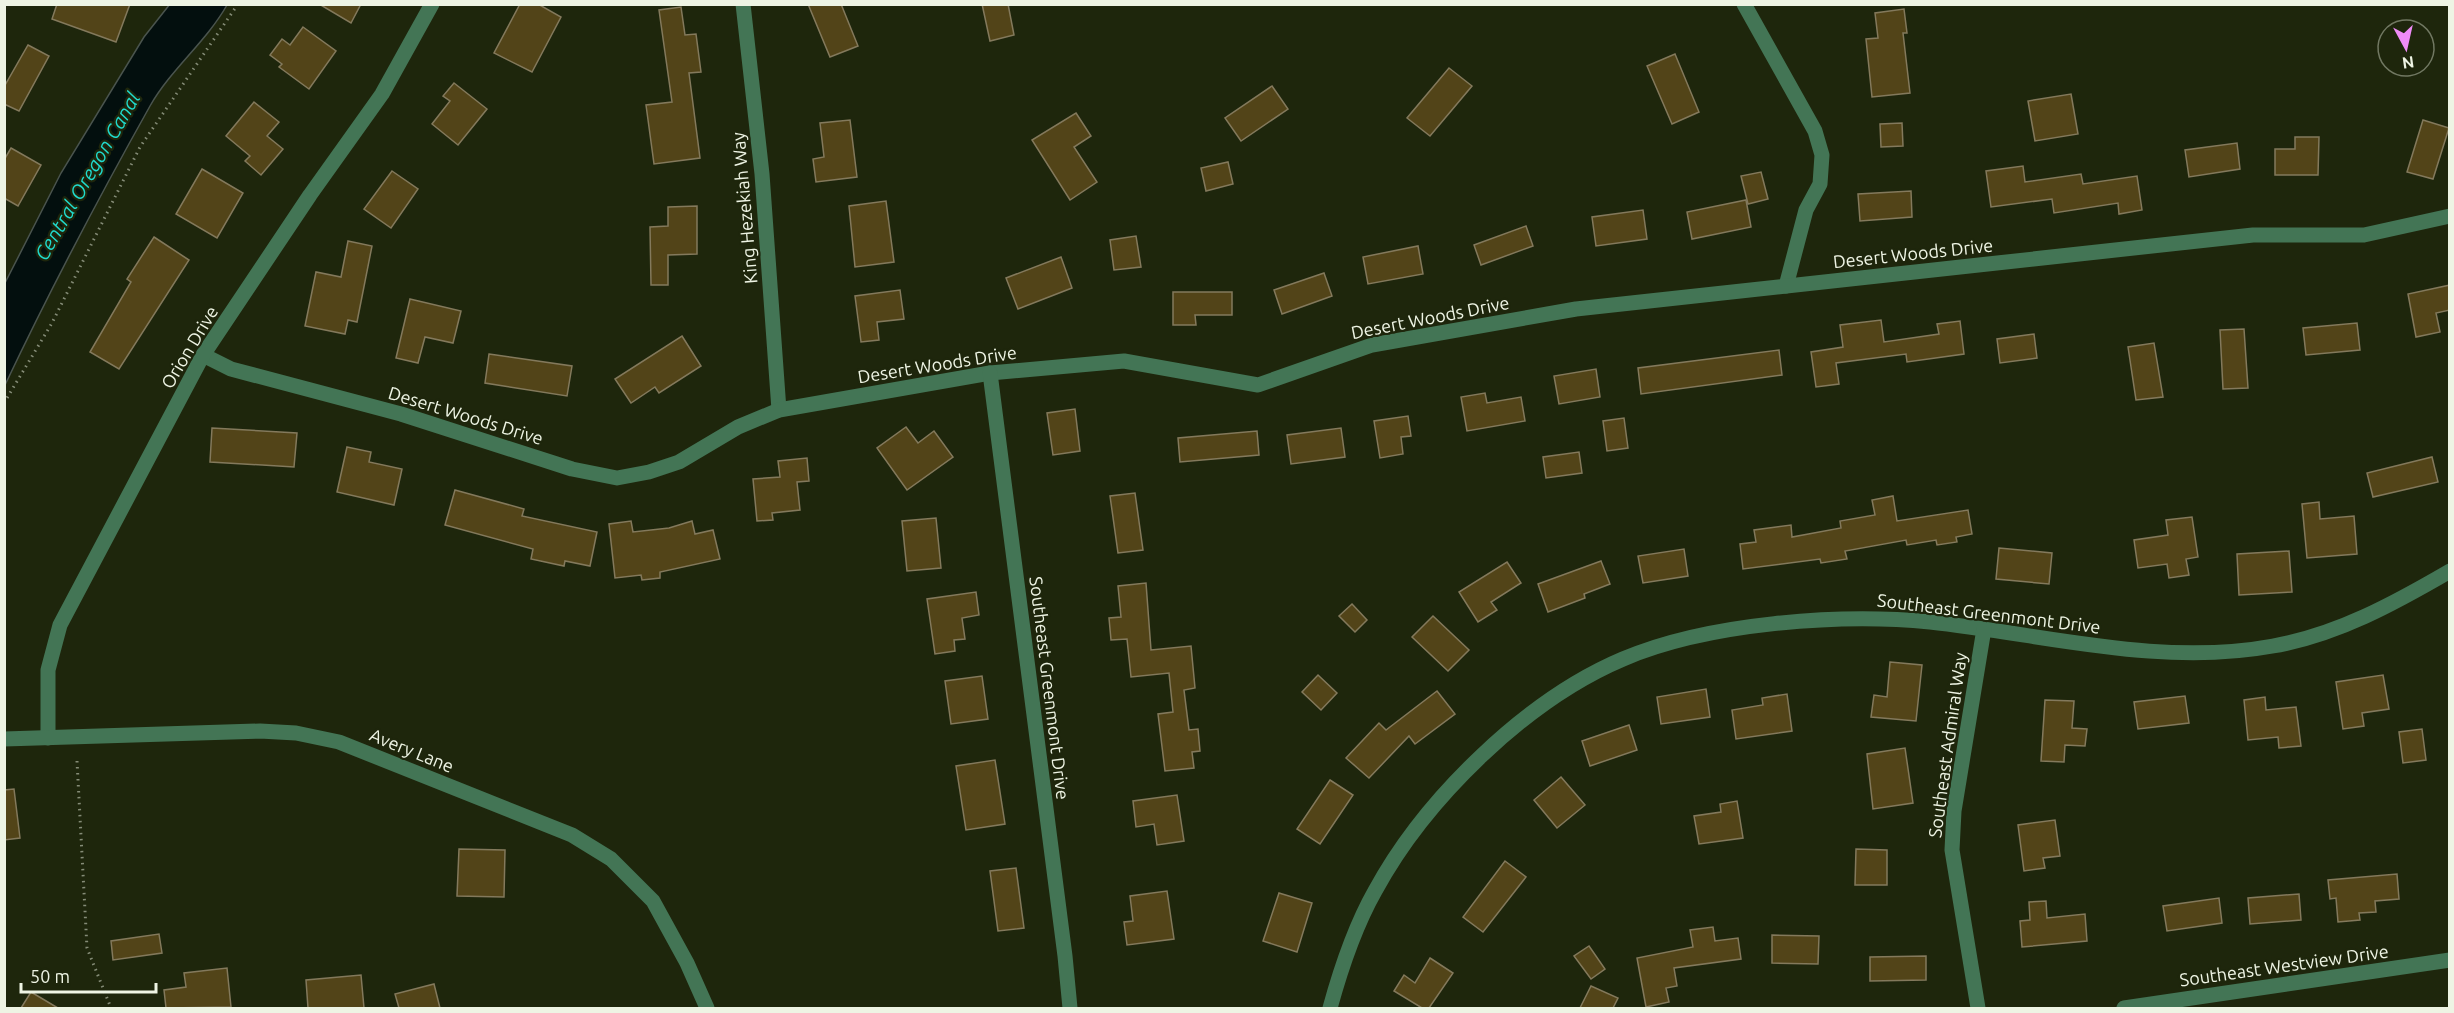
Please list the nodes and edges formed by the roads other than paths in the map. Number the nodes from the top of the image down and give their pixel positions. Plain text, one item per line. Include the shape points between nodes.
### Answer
1 (432, 4) edge
2 (743, 4) edge
3 (1744, 4) edge
4 (2450, 216) edge
5 (1786, 286) junction
6 (204, 355) junction
7 (990, 373) junction
8 (779, 410) junction
9 (2450, 571) edge
10 (1984, 629) junction
11 (48, 738) junction
12 (4, 739) edge
13 (2450, 960) edge
14 (707, 1008) edge
15 (1070, 1008) edge
16 (1330, 1008) edge
17 (1978, 1008) edge
18 (2124, 1008) edge

1 - 6 street, Orion Drive via 382,93
2 - 8 street, King Hezekiah Way via 762,174
3 - 5 street via 1815,131 1822,155 1820,184 1806,210
4 - 5 street, Desert Woods Drive via 2364,236 2253,235
5 - 7 street, Desert Woods Drive via 1576,309 1372,345 1258,385 1124,361
6 - 8 street, Desert Woods Drive via 231,369 401,414 572,469 617,478 680,462 738,427
6 - 11 street, Orion Drive via 60,625 48,670
7 - 8 street, Desert Woods Drive
7 - 15 street, Southeast Greenmont Drive
9 - 10 street, Southeast Greenmont Drive via 2384,608 2330,630 2273,646 2199,652 2133,649
10 - 16 street, Southeast Greenmont Drive via 1866,618 1755,627 1648,649 1587,676 1545,702 1514,728 1420,825 1391,863 1360,920
10 - 17 street, Southeast Admiral Way via 1954,811 1952,850
11 - 12 street, Avery Lane
11 - 14 street, Avery Lane via 296,733 339,742 572,835 611,859 653,901
13 - 18 street, Southeast Westview Drive

